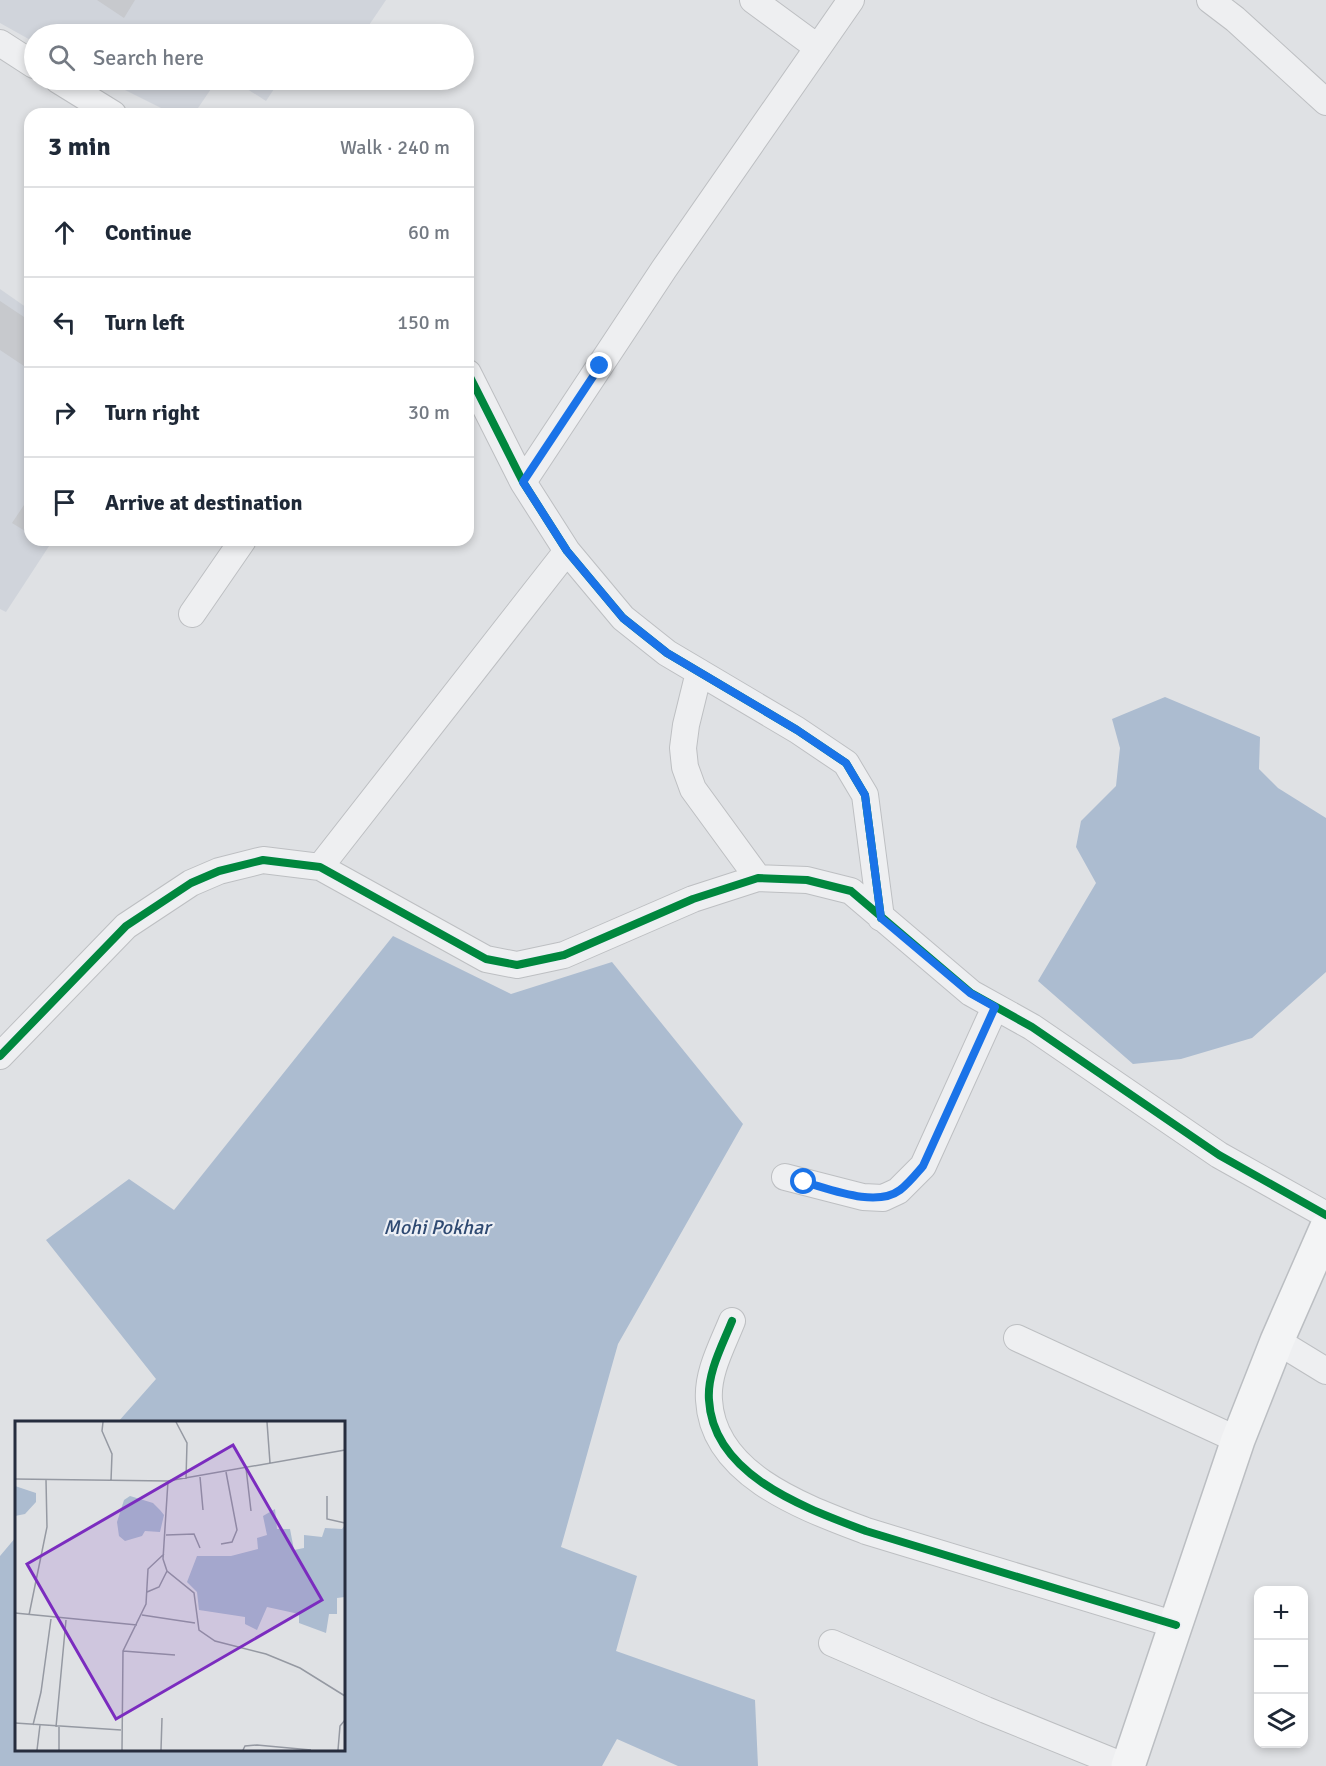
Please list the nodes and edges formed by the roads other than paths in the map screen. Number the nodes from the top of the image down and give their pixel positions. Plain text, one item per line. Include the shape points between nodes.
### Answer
1 (753, 0) edge
2 (851, 0) edge
3 (1210, 0) edge
4 (0, 43) edge
5 (816, 47) junction
6 (24, 59) edge
7 (74, 90) edge
8 (1326, 102) edge
9 (103, 108) edge
10 (474, 385) edge
11 (523, 482) junction
12 (239, 546) edge
13 (567, 551) junction
14 (192, 614) dead end
15 (699, 672) junction
16 (320, 867) junction
17 (758, 878) junction
18 (881, 918) junction
19 (995, 1007) junction
20 (0, 1056) edge
21 (785, 1177) dead end
22 (1326, 1215) edge
23 (1326, 1229) edge
24 (732, 1321) dead end
25 (1017, 1338) dead end
26 (1277, 1341) junction
27 (1326, 1371) edge
28 (1238, 1440) junction
29 (1176, 1625) junction
30 (832, 1643) dead end
31 (1126, 1766) edge

1 - 5 street
2 - 5 street
3 - 8 street
4 - 6 street
5 - 11 street
7 - 9 street
10 - 11 street
11 - 13 street
12 - 14 street
13 - 15 street via 623,618 667,653
13 - 16 street
15 - 17 street via 686,725 685,767 693,789
15 - 18 street via 846,763 865,795
16 - 17 street via 486,959 517,965 564,955 693,899
16 - 20 street via 263,860 191,883 126,926
17 - 18 street via 807,880 851,891
18 - 19 street via 970,993
19 - 21 street via 923,1166 898,1191 883,1197 863,1197
19 - 22 street via 1219,1155
23 - 26 main road
24 - 29 street via 711,1376 709,1400 721,1442 736,1461 782,1496 866,1531
25 - 28 street
26 - 27 street
26 - 28 main road
28 - 29 main road
29 - 31 main road
30 - 31 street

